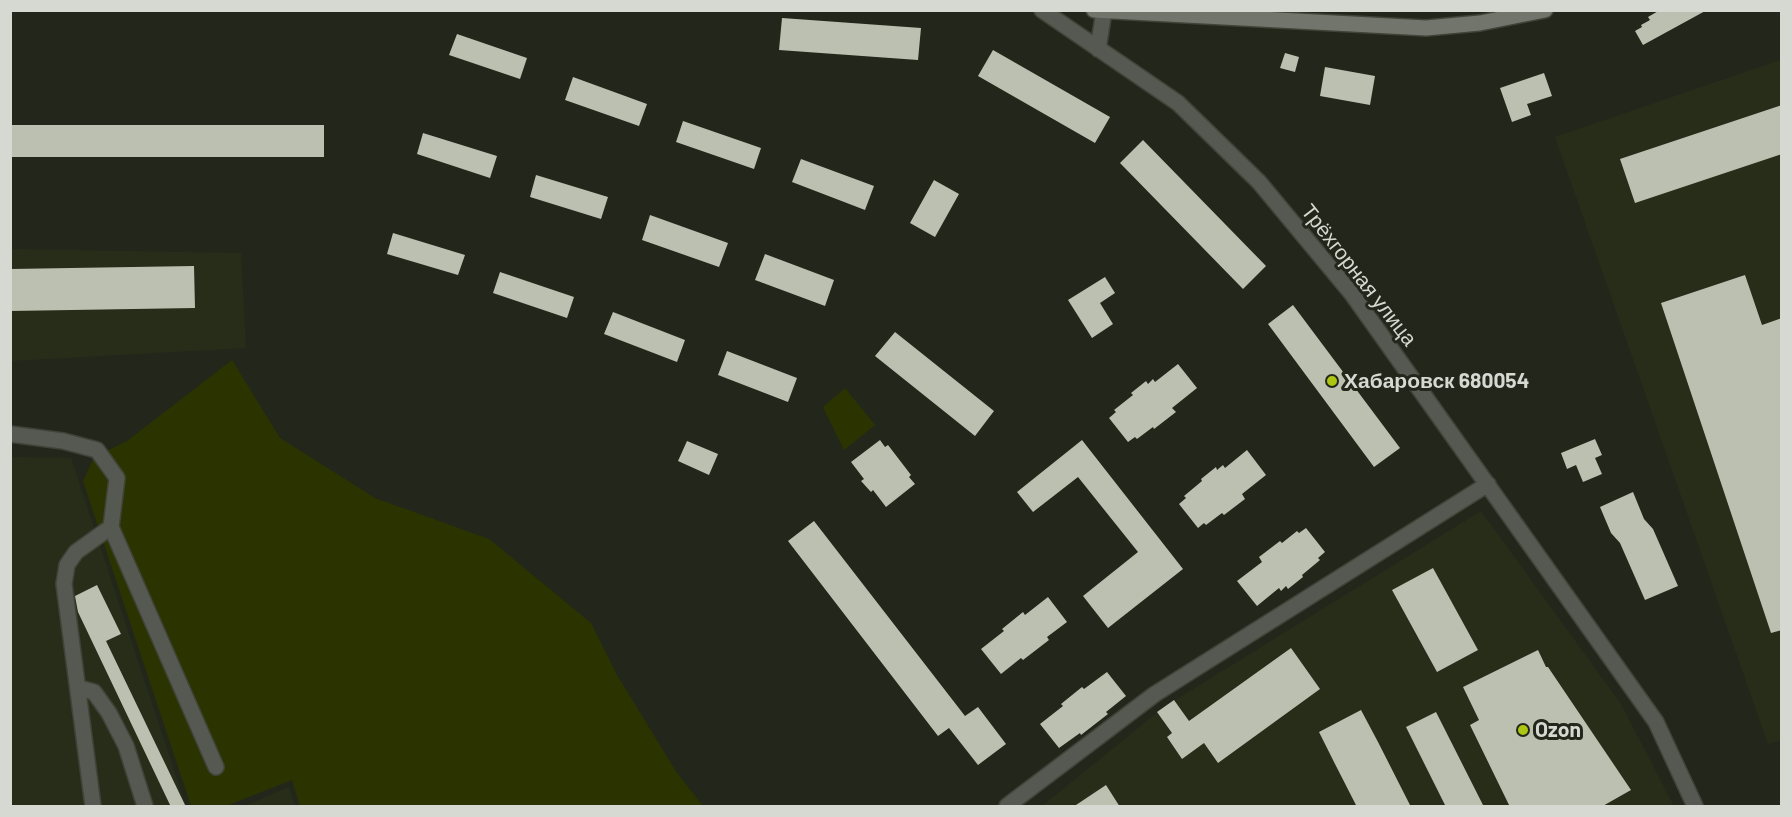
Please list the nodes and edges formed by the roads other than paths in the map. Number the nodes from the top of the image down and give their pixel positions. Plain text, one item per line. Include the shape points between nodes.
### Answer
1 (1042, 10) edge
2 (1545, 10) edge
3 (1099, 11) edge
4 (1098, 49) junction
5 (10, 434) edge
6 (1488, 484) junction
7 (111, 527) junction
8 (79, 688) junction
9 (216, 766) dead end
10 (93, 807) edge
11 (146, 807) edge
12 (1007, 807) edge
13 (1695, 807) edge

1 - 4 street, Трёхгорная улица
2 - 3 main road via 1480,23 1426,28
3 - 4 street
4 - 6 street, Трёхгорная улица via 1178,103 1259,182 1352,294
5 - 7 street via 97,450 117,478
6 - 12 street via 1155,694
6 - 13 street, Трёхгорная улица via 1656,722
7 - 8 street via 76,552 67,565 64,584
7 - 9 street
8 - 10 street
8 - 11 street via 94,692 109,712 126,746

